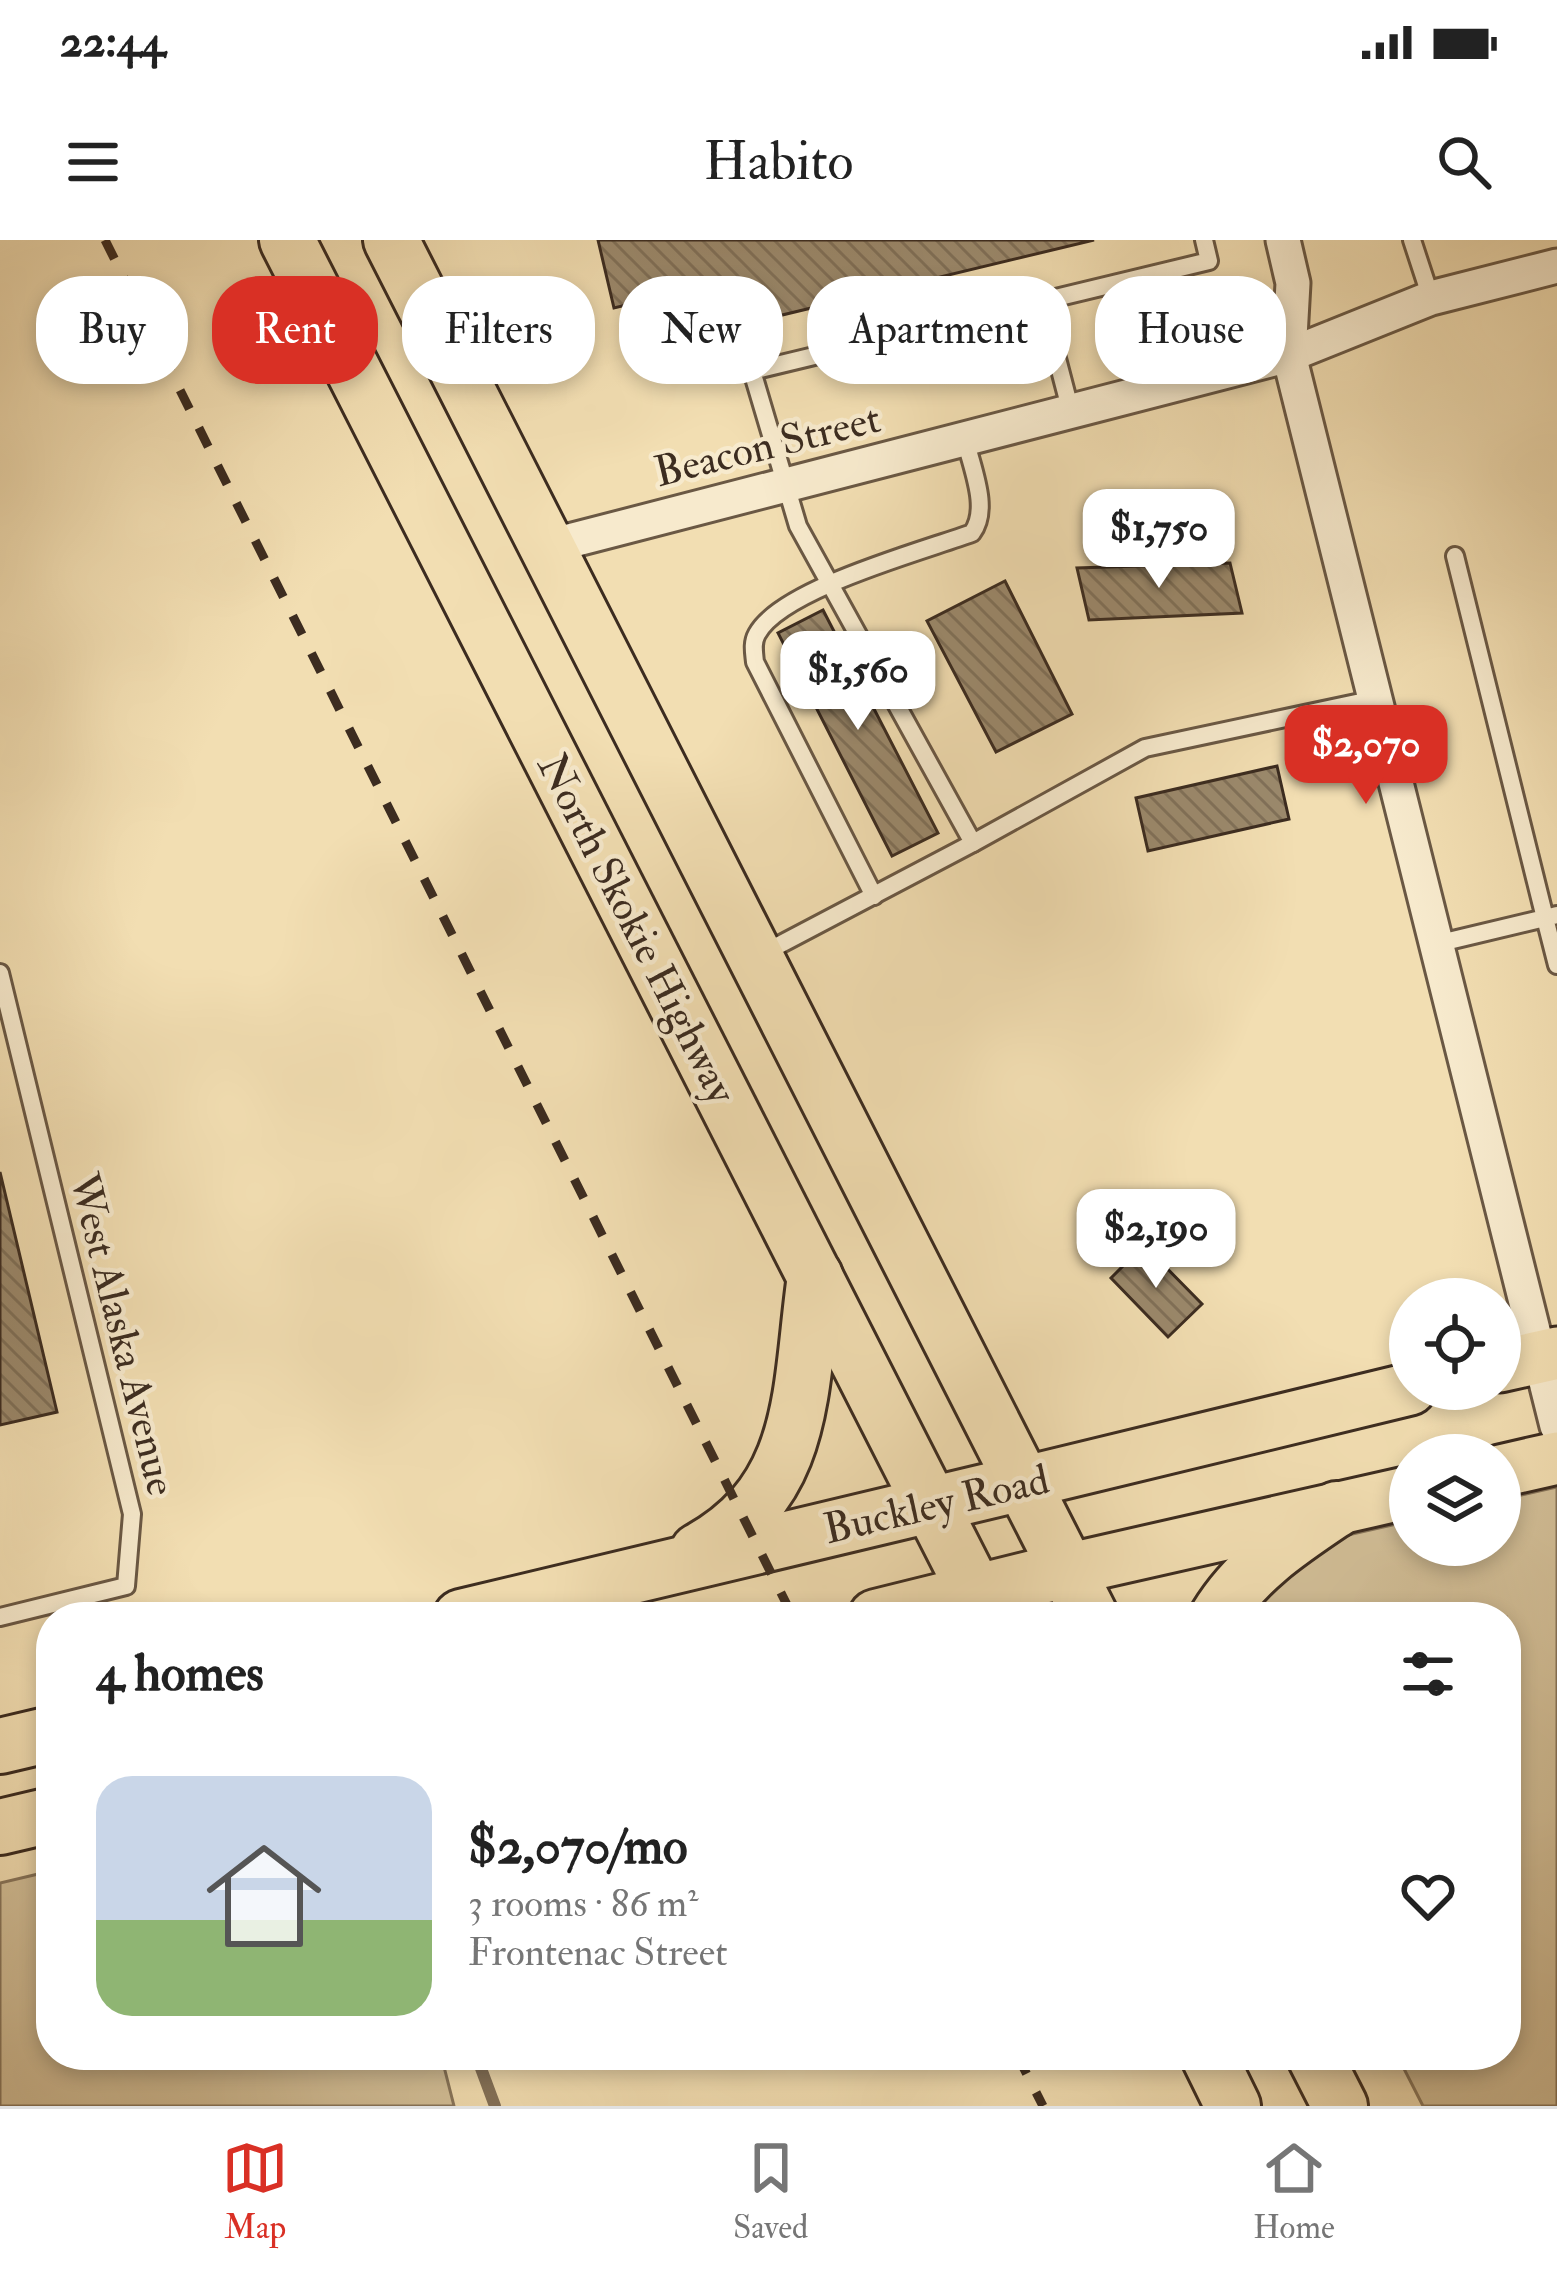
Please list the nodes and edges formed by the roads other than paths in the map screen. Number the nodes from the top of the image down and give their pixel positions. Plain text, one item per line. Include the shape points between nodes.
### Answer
1 (287, 240) edge
2 (391, 240) edge
3 (1204, 240) edge
4 (1283, 240) edge
5 (1412, 240) edge
6 (1557, 266) edge
7 (1071, 295) edge
8 (1431, 298) junction
9 (1289, 356) junction
10 (807, 358) edge
11 (1064, 384) edge
12 (1071, 412) junction
13 (966, 442) junction
14 (786, 485) junction
15 (546, 547) junction
16 (1455, 556) dead end
17 (832, 582) junction
18 (1375, 699) junction
19 (973, 843) junction
20 (874, 896) junction
21 (1551, 916) edge
22 (1436, 944) junction
23 (756, 958) junction
24 (1557, 964) edge
25 (0, 973) edge
26 (814, 1276) junction
27 (1532, 1359) edge
28 (1389, 1394) edge
29 (1557, 1426) edge
30 (1557, 1457) edge
31 (1521, 1466) edge
32 (1022, 1483) junction
33 (1389, 1497) edge
34 (931, 1504) junction
35 (1337, 1509) junction
36 (680, 1561) junction
37 (1066, 1570) junction
38 (61, 1602) edge
39 (520, 1602) edge
40 (980, 1602) edge
41 (988, 1602) edge
42 (1082, 1602) edge
43 (1226, 1602) edge
44 (36, 1608) edge
45 (0, 1617) edge
46 (36, 1738) edge
47 (0, 1746) edge
48 (36, 1819) edge
49 (0, 1827) edge
50 (1215, 2070) edge
51 (1322, 2070) edge
52 (1233, 2106) edge
53 (1340, 2106) edge

1 - 26 highway, North Skokie Highway
2 - 15 highway
3 - 7 lane via 1210,261
4 - 9 street via 1293,284
5 - 8 lane
6 - 8 street, Beacon Street
8 - 9 street, Beacon Street
9 - 12 street, Beacon Street
9 - 18 street
10 - 14 lane via 752,371
11 - 12 lane
12 - 13 street, Beacon Street
13 - 14 street, Beacon Street
13 - 17 lane via 980,504 972,533
14 - 15 street, Beacon Street
14 - 17 lane via 798,526
15 - 23 highway
16 - 21 lane
17 - 19 lane
17 - 20 lane via 758,631 755,662
18 - 19 lane via 1145,748
18 - 22 street
19 - 20 lane
20 - 23 lane
21 - 22 lane
21 - 24 lane
22 - 27 street
23 - 32 highway
25 - 38 lane, West Alaska Avenue via 132,1514 126,1586
26 - 34 highway, North Skokie Highway
26 - 36 highway via 799,1415 784,1467 745,1522
27 - 29 street
28 - 32 main road, Buckley Road
30 - 31 main road
32 - 34 highway, Buckley Road
32 - 37 highway
33 - 35 main road
34 - 36 highway, Buckley Road
34 - 40 highway, North Skokie Highway
35 - 37 main road
35 - 43 highway via 1275,1551
36 - 39 highway, Buckley Road
37 - 41 highway
37 - 42 highway
44 - 45 lane, West Alaska Avenue
46 - 47 highway
48 - 49 highway
50 - 52 highway
51 - 53 highway

